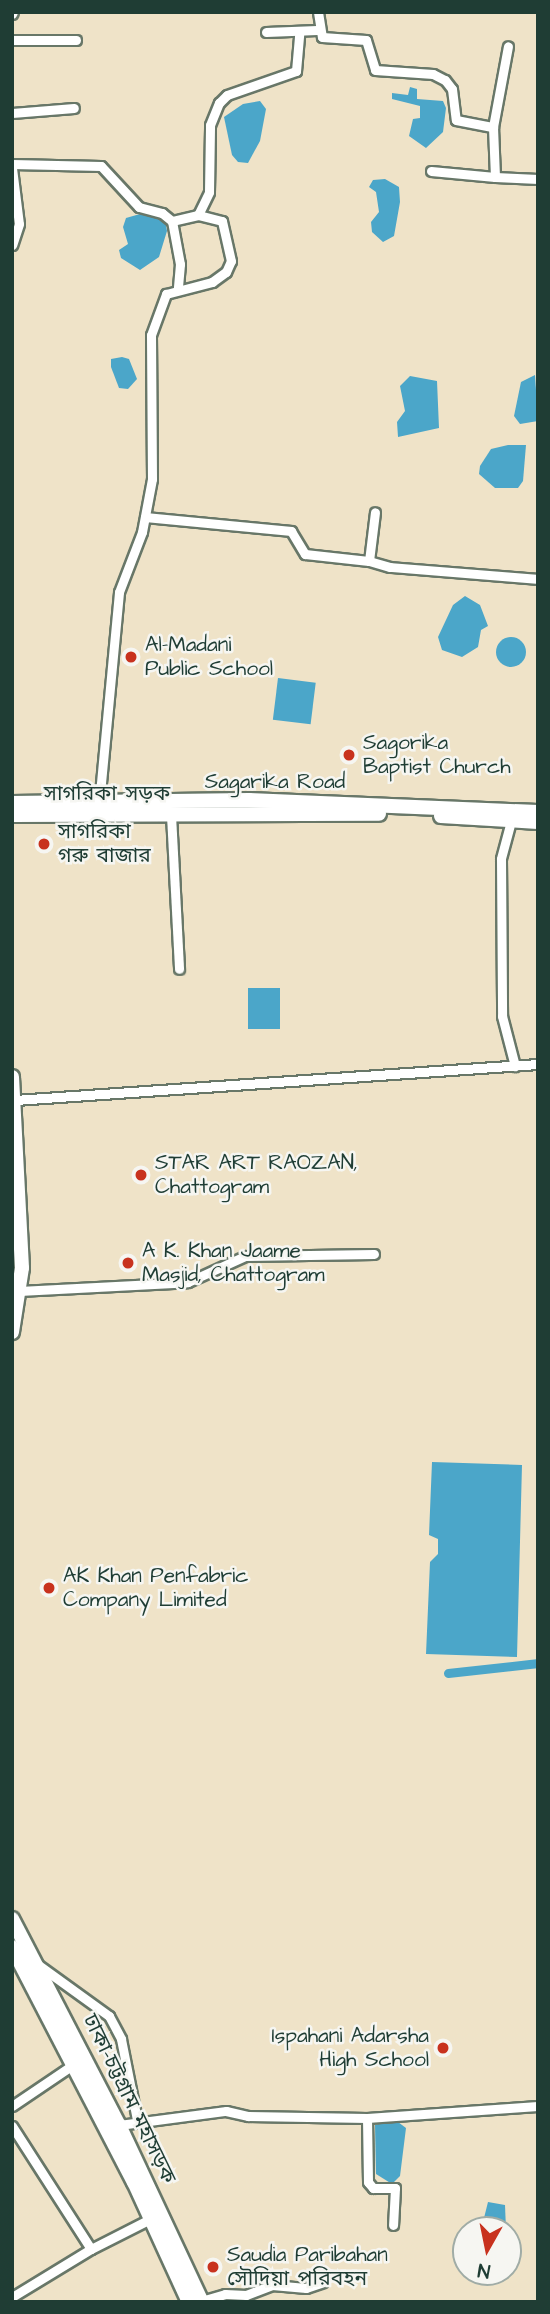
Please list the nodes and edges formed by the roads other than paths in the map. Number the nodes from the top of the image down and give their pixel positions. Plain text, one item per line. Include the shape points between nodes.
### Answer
1 (318, 12) edge
2 (317, 30) junction
3 (266, 32) dead end
4 (299, 33) junction
5 (12, 40) edge
6 (76, 40) dead end
7 (508, 46) dead end
8 (74, 108) dead end
9 (12, 113) edge
10 (493, 127) junction
11 (12, 166) edge
12 (431, 171) dead end
13 (495, 177) junction
14 (538, 180) edge
15 (198, 215) junction
16 (172, 221) junction
17 (12, 245) edge
18 (178, 289) junction
19 (375, 512) dead end
20 (145, 517) junction
21 (369, 561) junction
22 (538, 579) edge
23 (12, 803) edge
24 (248, 806) junction
25 (98, 810) junction
26 (538, 811) edge
27 (12, 815) edge
28 (171, 815) junction
29 (511, 821) junction
30 (538, 822) edge
31 (179, 969) dead end
32 (538, 1065) edge
33 (515, 1066) junction
34 (12, 1077) edge
35 (15, 1100) junction
36 (374, 1254) dead end
37 (19, 1291) junction
38 (12, 1332) edge
39 (12, 1919) edge
40 (12, 1947) edge
41 (37, 1964) junction
42 (74, 2064) junction
43 (12, 2106) edge
44 (538, 2106) edge
45 (367, 2118) junction
46 (137, 2120) junction
47 (12, 2126) edge
48 (119, 2126) junction
49 (157, 2216) junction
50 (393, 2225) dead end
51 (91, 2249) junction
52 (323, 2282) dead end
53 (16, 2295) edge
54 (248, 2299) edge
55 (194, 2301) edge

1 - 2 street
2 - 4 street
2 - 10 street via 328,39 366,40 376,70 433,74 444,80 452,89 456,120
3 - 4 street
4 - 15 street via 296,71 227,95 219,103 211,125 209,192
5 - 6 street
7 - 10 street
8 - 9 street
10 - 13 street
11 - 16 street via 102,166 139,207
11 - 17 street via 19,224
12 - 13 street
13 - 14 street
15 - 16 street
15 - 18 street via 222,221 231,261 226,272 212,282
16 - 18 street via 180,264
18 - 20 street via 166,294 151,335 155,431
19 - 21 street
20 - 21 street via 291,531 305,554
20 - 25 street via 119,593
21 - 22 street via 390,567
23 - 25 main road, Sagarika Road
24 - 25 main road, Sagarika Road
24 - 26 main road, Sagarika Road
24 - 28 main road, সাগরিকা সড়ক
24 - 29 main road, সাগরিকা সড়ক
25 - 27 main road, সাগরিকা সড়ক
25 - 28 main road, সাগরিকা সড়ক
28 - 31 street
29 - 30 main road, সাগরিকা সড়ক
29 - 33 street via 501,859 502,1016
32 - 33 street
33 - 35 street
34 - 35 main road
35 - 37 main road via 22,1195
36 - 37 street via 245,1256 188,1282
37 - 38 main road
39 - 41 main road, ঢাকা-চট্টগ্রাম মহাসড়ক
40 - 42 main road, ঢাকা-চট্টগ্রাম মহাসড়ক
41 - 46 street via 109,2016 121,2039
41 - 48 main road, ঢাকা-চট্টগ্রাম মহাসড়ক
42 - 43 street
42 - 49 main road, ঢাকা-চট্টগ্রাম মহাসড়ক
44 - 45 street
45 - 46 street via 248,2116 226,2111
45 - 50 street via 368,2182 373,2188 395,2188
46 - 48 street
47 - 51 street
48 - 49 main road, ঢাকা-চট্টগ্রাম মহাসড়ক
49 - 51 street
49 - 55 main road, ঢাকা-চট্টগ্রাম মহাসড়ক
51 - 53 street
52 - 54 street via 306,2288 272,2285
54 - 55 street via 225,2294

